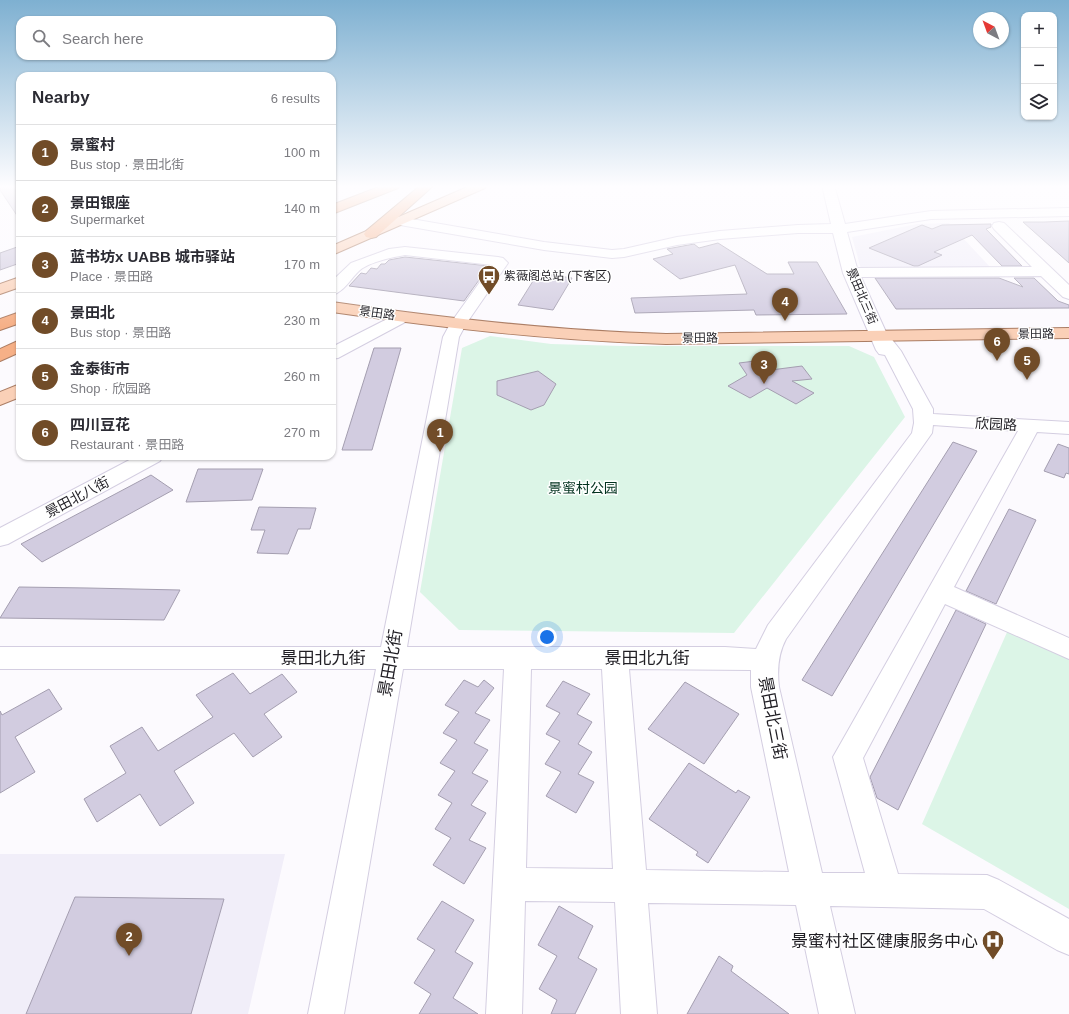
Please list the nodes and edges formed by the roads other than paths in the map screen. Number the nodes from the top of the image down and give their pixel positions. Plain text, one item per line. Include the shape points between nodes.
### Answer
1 (375, 232) edge
2 (465, 232) edge
3 (750, 232) edge
4 (840, 232) edge
5 (1005, 232) edge
6 (371, 234) joint
7 (336, 250) edge
8 (851, 273) junction
9 (1049, 275) junction
10 (1069, 278) edge
11 (16, 283) edge
12 (336, 286) edge
13 (0, 289) edge
14 (1069, 294) edge
15 (336, 300) edge
16 (336, 308) edge
17 (403, 317) junction
18 (16, 319) edge
19 (461, 320) junction
20 (0, 325) edge
21 (1069, 325) edge
22 (878, 332) junction
23 (1069, 333) edge
24 (16, 340) edge
25 (0, 346) edge
26 (16, 347) edge
27 (336, 352) edge
28 (0, 356) edge
29 (16, 392) edge
30 (0, 399) edge
31 (924, 419) junction
32 (1030, 426) junction
33 (1069, 428) edge
34 (146, 460) edge
35 (0, 538) edge
36 (939, 591) junction
37 (1069, 649) edge
38 (0, 658) edge
39 (391, 658) junction
40 (518, 658) junction
41 (615, 659) junction
42 (765, 660) junction
43 (509, 884) junction
44 (630, 886) junction
45 (809, 889) junction
46 (887, 891) junction
47 (1069, 938) edge
48 (326, 1014) edge
49 (504, 1014) edge
50 (639, 1014) edge
51 (837, 1014) edge

1 - 6 main road
2 - 3 street via 544,246 612,254 726,234
4 - 8 street, 景田北三街
5 - 9 street
6 - 7 main road
8 - 9 street
8 - 22 street, 景田北三街
9 - 10 street
9 - 14 street
11 - 13 main road
12 - 19 street, 景田北街 via 356,266 389,253 405,251 500,262
15 - 19 main road, 景田路
16 - 17 main road, 景田路
17 - 19 main road, 景田路
17 - 27 street
18 - 20 highway
19 - 22 main road, 景田路 via 554,334 637,338
19 - 39 street, 景田北街 via 453,332 450,343
21 - 22 main road, 景田路
22 - 23 main road, 景田路
22 - 31 street, 景田北三街 via 886,352
24 - 25 highway
26 - 28 highway
29 - 30 main road
31 - 32 street, 欣园路
31 - 42 street, 景田北三街 via 918,440 777,632 768,647
32 - 33 street, 欣园路
32 - 36 street
34 - 35 street, 景田北八街
36 - 37 street
36 - 46 street via 848,757
38 - 39 street, 景田北九街
39 - 40 street, 景田北九街
39 - 48 street, 景田北街
40 - 41 street, 景田北九街
40 - 43 street
41 - 42 street, 景田北九街
41 - 44 street
42 - 45 street, 景田北三街 via 764,687
43 - 44 street
43 - 49 street
44 - 45 street
44 - 50 street
45 - 46 street
45 - 51 street, 景田北三街
46 - 47 street via 987,892

